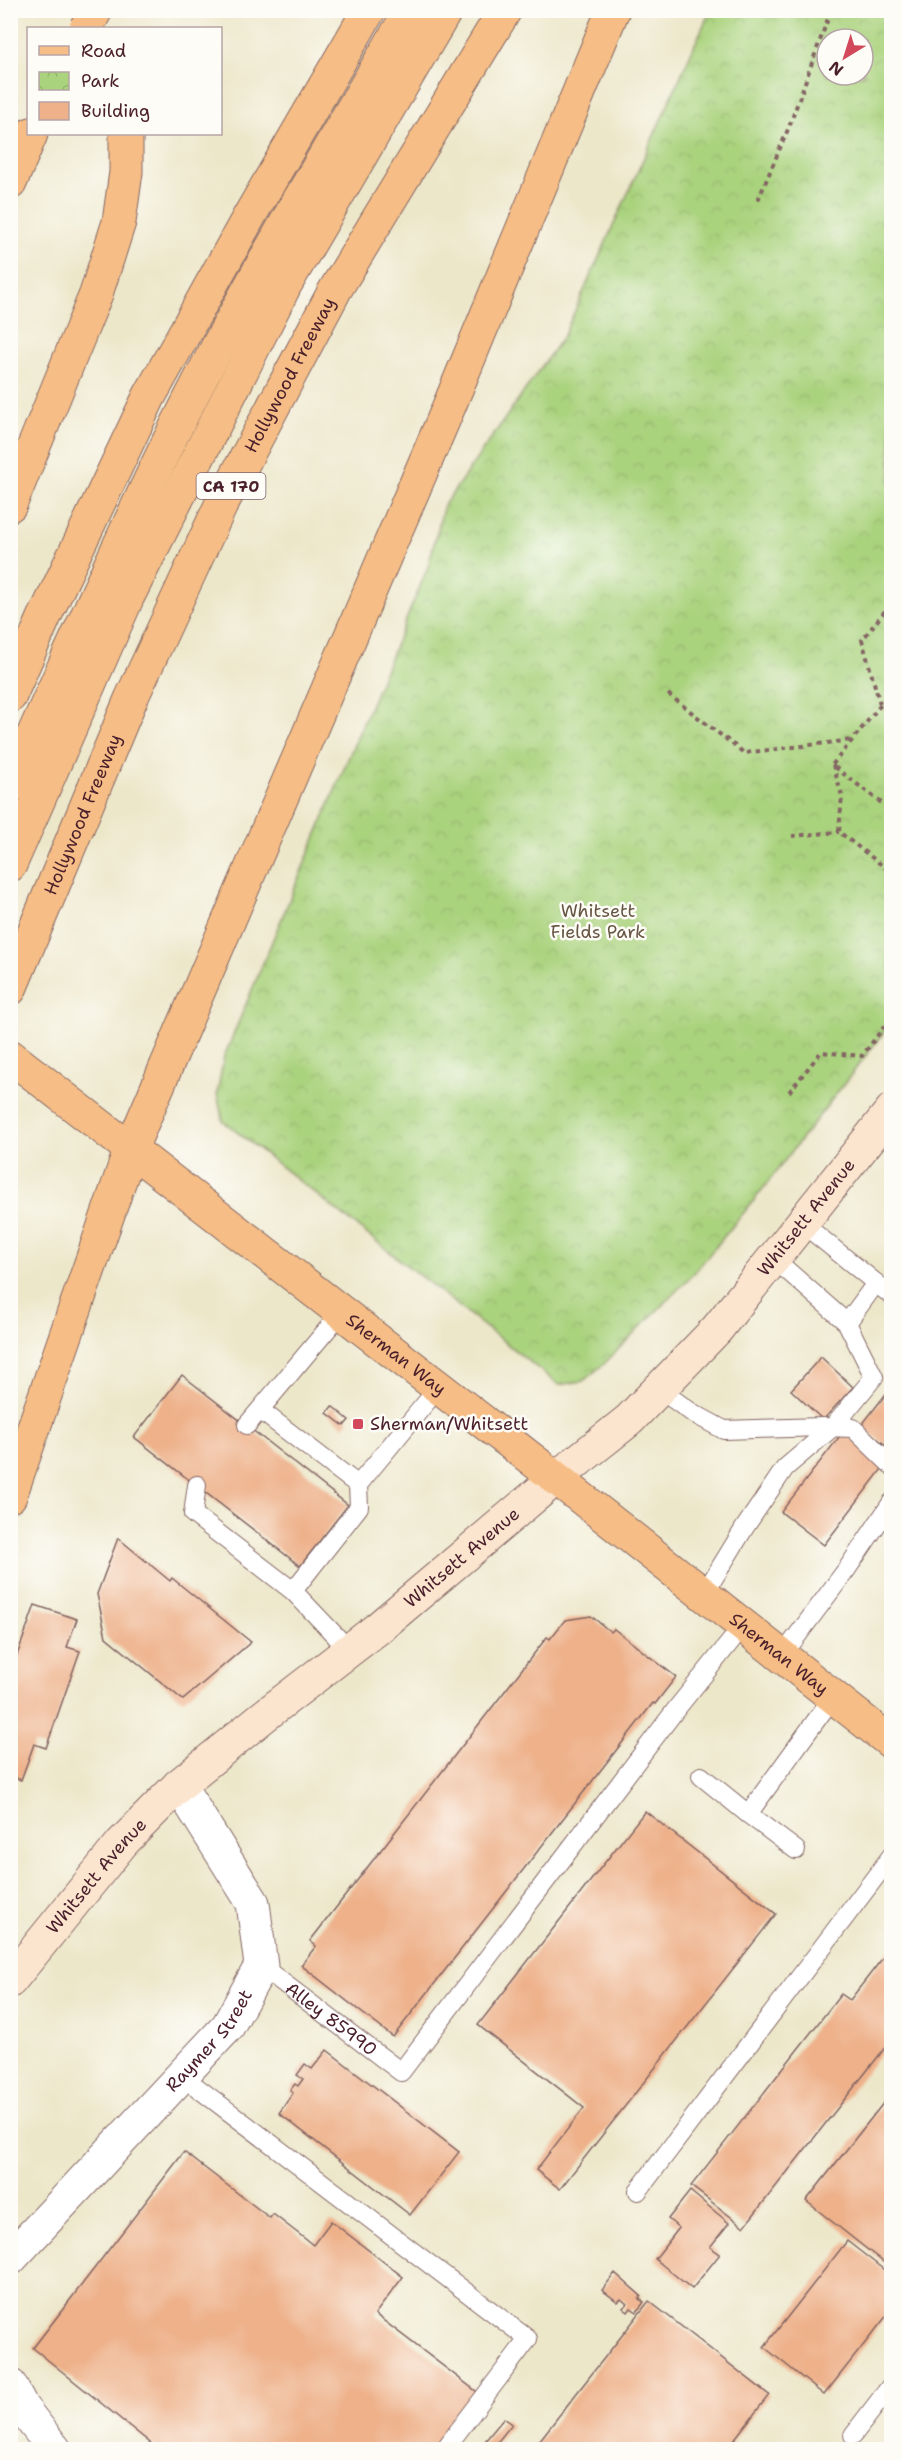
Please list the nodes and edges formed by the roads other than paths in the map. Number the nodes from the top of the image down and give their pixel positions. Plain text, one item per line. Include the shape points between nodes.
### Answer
1 (81, 10) edge
2 (96, 10) edge
3 (369, 10) edge
4 (411, 10) edge
5 (446, 10) edge
6 (505, 10) edge
7 (613, 10) edge
8 (87, 27) edge
9 (90, 27) edge
10 (31, 135) edge
11 (126, 135) edge
12 (10, 183) edge
13 (10, 505) edge
14 (10, 696) edge
15 (10, 787) edge
16 (10, 865) edge
17 (10, 989) edge
18 (10, 1056) edge
19 (891, 1110) edge
20 (130, 1151) junction
21 (802, 1222) junction
22 (773, 1258) junction
23 (876, 1283) junction
24 (891, 1296) edge
25 (341, 1313) junction
26 (847, 1323) junction
27 (438, 1388) junction
28 (659, 1389) junction
29 (260, 1410) junction
30 (247, 1425) dead end
31 (833, 1427) junction
32 (891, 1466) edge
33 (556, 1478) junction
34 (196, 1485) dead end
35 (358, 1485) junction
36 (10, 1496) edge
37 (891, 1502) edge
38 (292, 1591) junction
39 (704, 1594) junction
40 (743, 1626) junction
41 (350, 1651) junction
42 (782, 1656) junction
43 (833, 1697) junction
44 (891, 1743) edge
45 (700, 1776) dead end
46 (179, 1785) junction
47 (748, 1814) junction
48 (796, 1850) dead end
49 (891, 1855) edge
50 (261, 1966) junction
51 (10, 1981) edge
52 (182, 2076) junction
53 (638, 2191) dead end
54 (10, 2259) edge
55 (891, 2384) edge
56 (10, 2385) edge
57 (853, 2435) dead end
58 (55, 2450) edge
59 (444, 2450) edge

1 - 9 main road
2 - 8 main road, bridge
3 - 14 main road via 149,397
4 - 15 main road via 304,189 170,440
5 - 16 main road via 285,285 128,596
6 - 17 main road, Hollywood Freeway / CA 170 via 335,290 221,505 131,699
7 - 20 main road via 445,416
10 - 12 main road
11 - 13 main road via 119,222 100,284
18 - 20 main road, Sherman Way
19 - 21 main road, Whitsett Avenue
20 - 25 main road, Sherman Way
20 - 36 main road
21 - 22 main road, Whitsett Avenue
21 - 23 lane
22 - 26 lane
22 - 28 main road, Whitsett Avenue via 717,1329
23 - 24 lane
23 - 26 lane
25 - 27 main road, Sherman Way
25 - 29 lane
26 - 31 lane via 874,1377
27 - 33 main road, Sherman Way
27 - 35 lane
28 - 31 lane via 724,1430
28 - 33 main road, Whitsett Avenue via 629,1420
29 - 30 lane
29 - 35 lane
31 - 32 lane via 853,1428
31 - 39 lane via 785,1468
33 - 39 main road, Sherman Way
33 - 41 main road, Whitsett Avenue
34 - 38 lane via 193,1514
35 - 38 lane via 359,1507
37 - 42 lane
38 - 41 lane
39 - 40 main road, Sherman Way
40 - 42 main road, Sherman Way
40 - 50 lane, Alley 85990 via 401,2072
41 - 46 main road, Whitsett Avenue
42 - 43 main road, Sherman Way
43 - 44 main road, Sherman Way
43 - 47 lane
45 - 47 lane
46 - 50 street via 253,1903
46 - 51 main road, Whitsett Avenue via 122,1843
47 - 48 lane
49 - 53 lane
50 - 52 street, Raymer Street via 228,2026
52 - 54 street, Raymer Street
52 - 59 lane via 528,2339
55 - 57 lane
56 - 58 street

